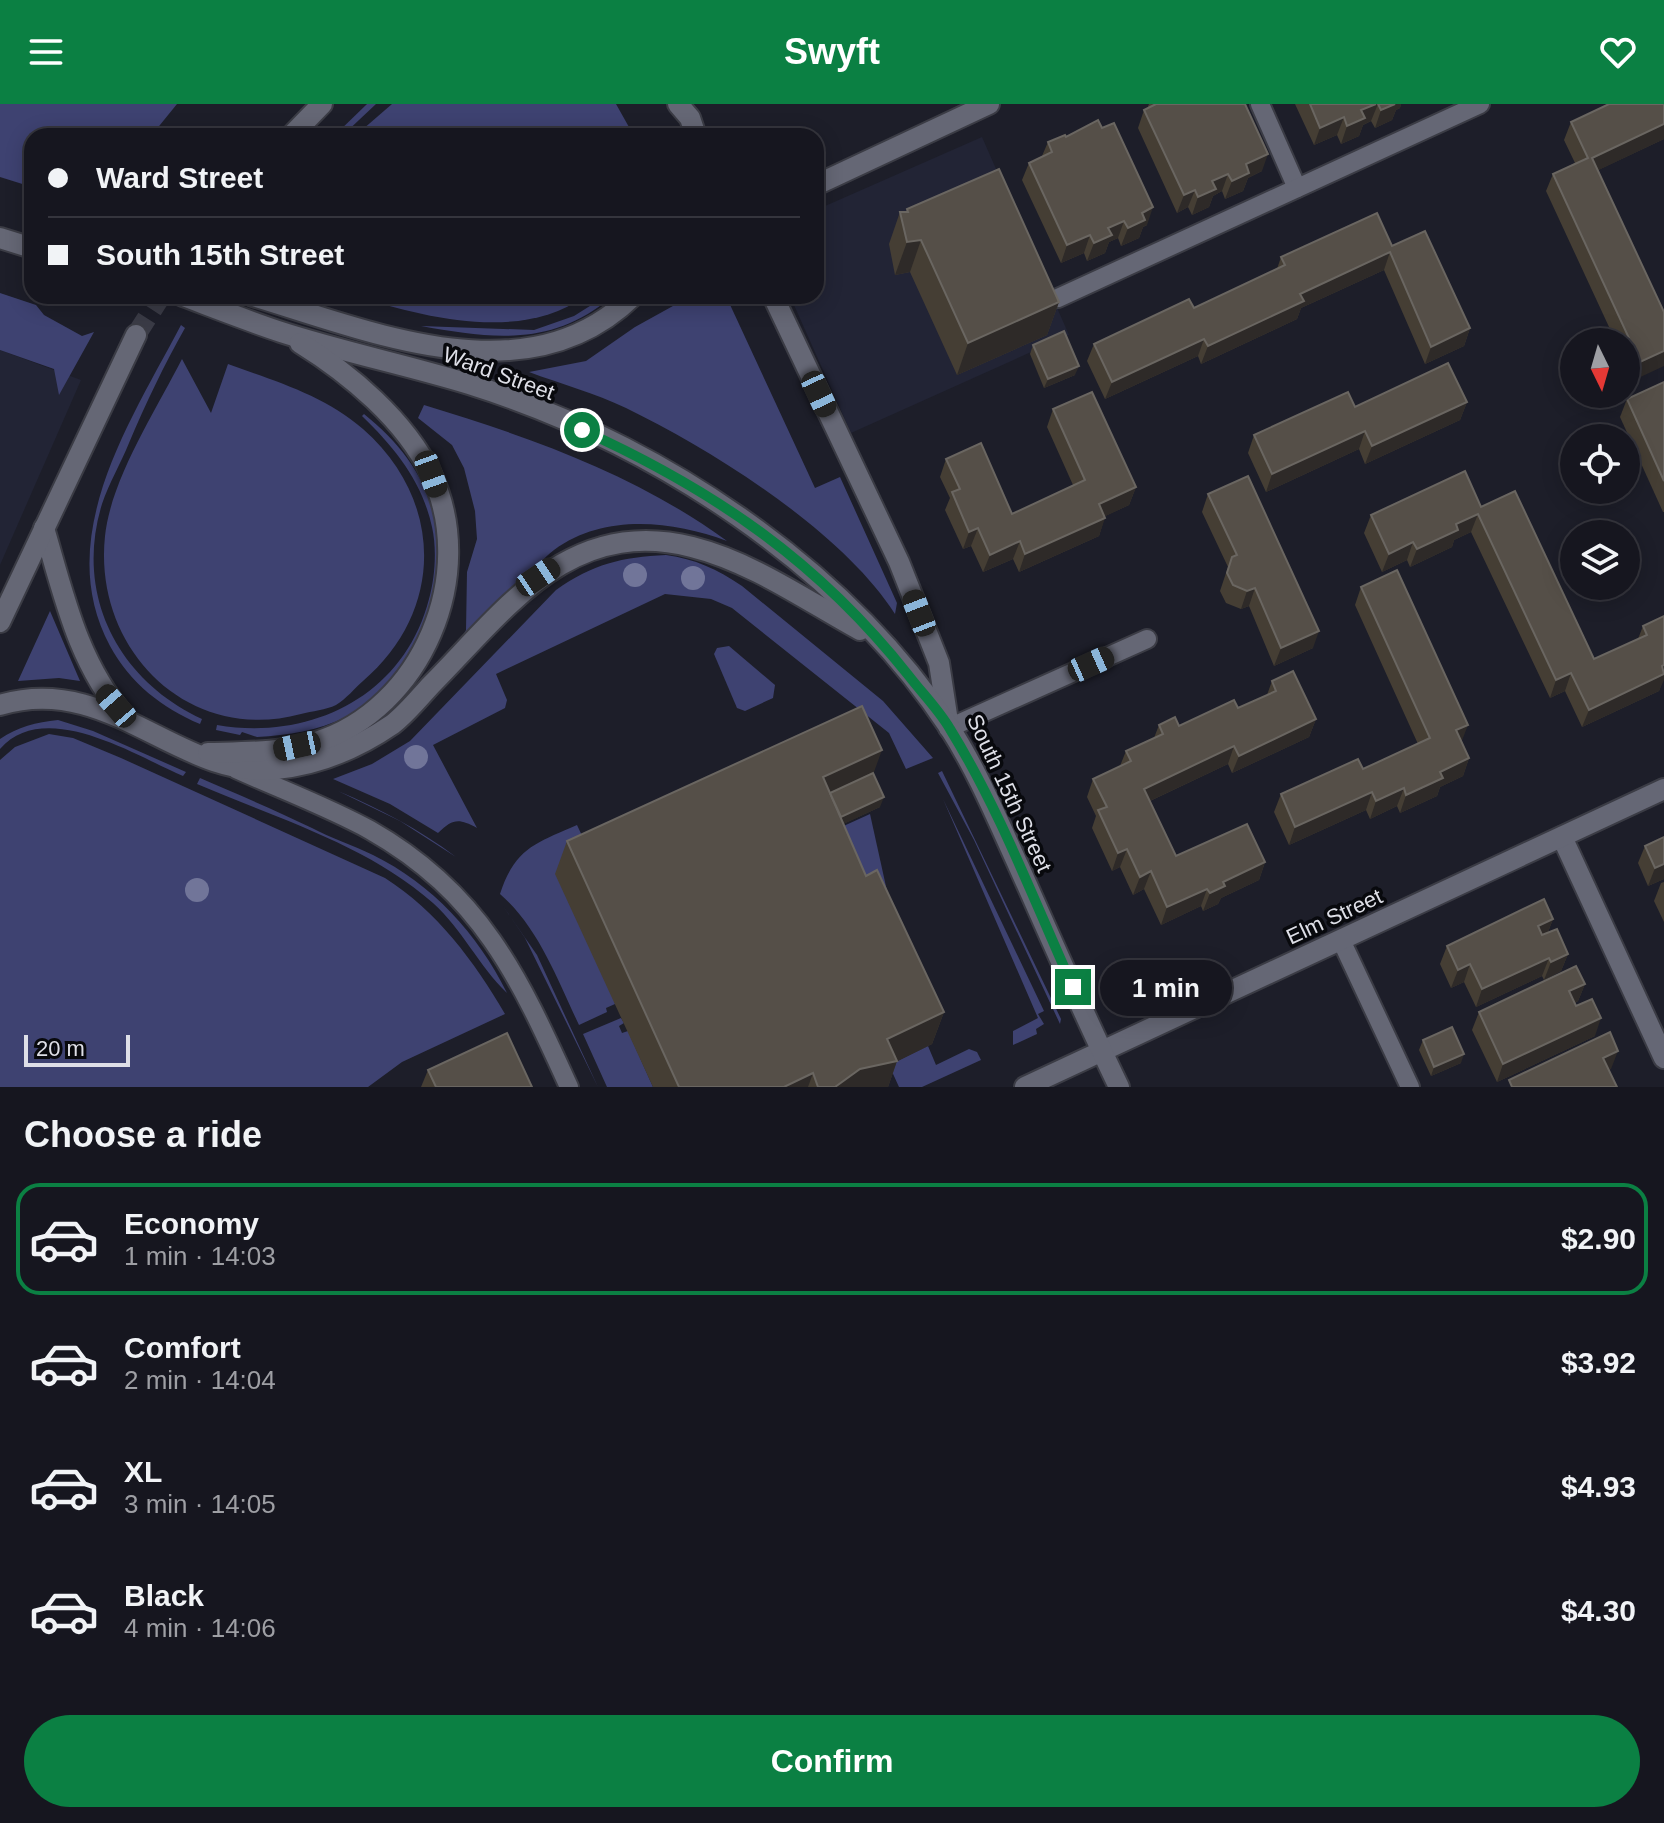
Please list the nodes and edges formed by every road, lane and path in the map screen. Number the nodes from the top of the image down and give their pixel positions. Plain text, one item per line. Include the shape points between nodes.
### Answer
1 (322, 104) edge
2 (989, 104) edge
3 (1260, 104) edge
4 (1480, 104) edge
5 (299, 128) edge
6 (839, 173) junction
7 (824, 174) edge
8 (824, 181) edge
9 (1297, 188) junction
10 (0, 238) edge
11 (24, 245) edge
12 (1058, 298) edge
13 (205, 304) edge
14 (280, 304) edge
15 (623, 304) edge
16 (777, 304) edge
17 (283, 332) junction
18 (136, 335) tunnel mouth
19 (44, 528) junction
20 (0, 622) edge
21 (1147, 639) dead end
22 (881, 642) junction
23 (0, 705) edge
24 (130, 723) junction
25 (949, 728) junction
26 (199, 753) junction
27 (236, 769) junction
28 (1664, 789) edge
29 (1562, 837) junction
30 (1341, 940) junction
31 (1102, 1051) junction
32 (1664, 1058) edge
33 (569, 1087) edge
34 (1025, 1087) edge
35 (1119, 1087) edge
36 (1410, 1087) edge

1 - 5 main road
2 - 6 main road
3 - 9 lane
4 - 9 lane
6 - 7 lane
6 - 8 main road
9 - 12 lane
10 - 11 main road
13 - 17 main road, Ward Street
14 - 15 main road via 433,347 509,353 558,343 599,324
16 - 25 main road, South 15th Street via 899,562 939,663
17 - 22 main road, Ward Street via 472,385 660,466 761,531 823,582
17 - 26 main road via 365,393 408,436 442,505 448,543 446,588 432,633 412,669 386,700 352,724 317,742 276,750
18 - 19 main road
19 - 20 main road
19 - 24 main road via 78,644 101,690
21 - 25 lane
22 - 25 main road, Ward Street
22 - 27 main road via 759,574 695,547 625,541 590,549 538,577 395,722 356,746 320,761 275,770
23 - 24 main road via 48,698 83,702
24 - 26 main road
25 - 31 main road, South 15th Street via 1000,824
26 - 27 main road
27 - 33 lane via 370,830 457,896 522,984
28 - 29 main road, Elm Street
29 - 30 main road, Elm Street
29 - 32 main road
30 - 31 main road, Elm Street
30 - 36 lane
31 - 34 main road, Elm Street
31 - 35 main road, South 15th Street

